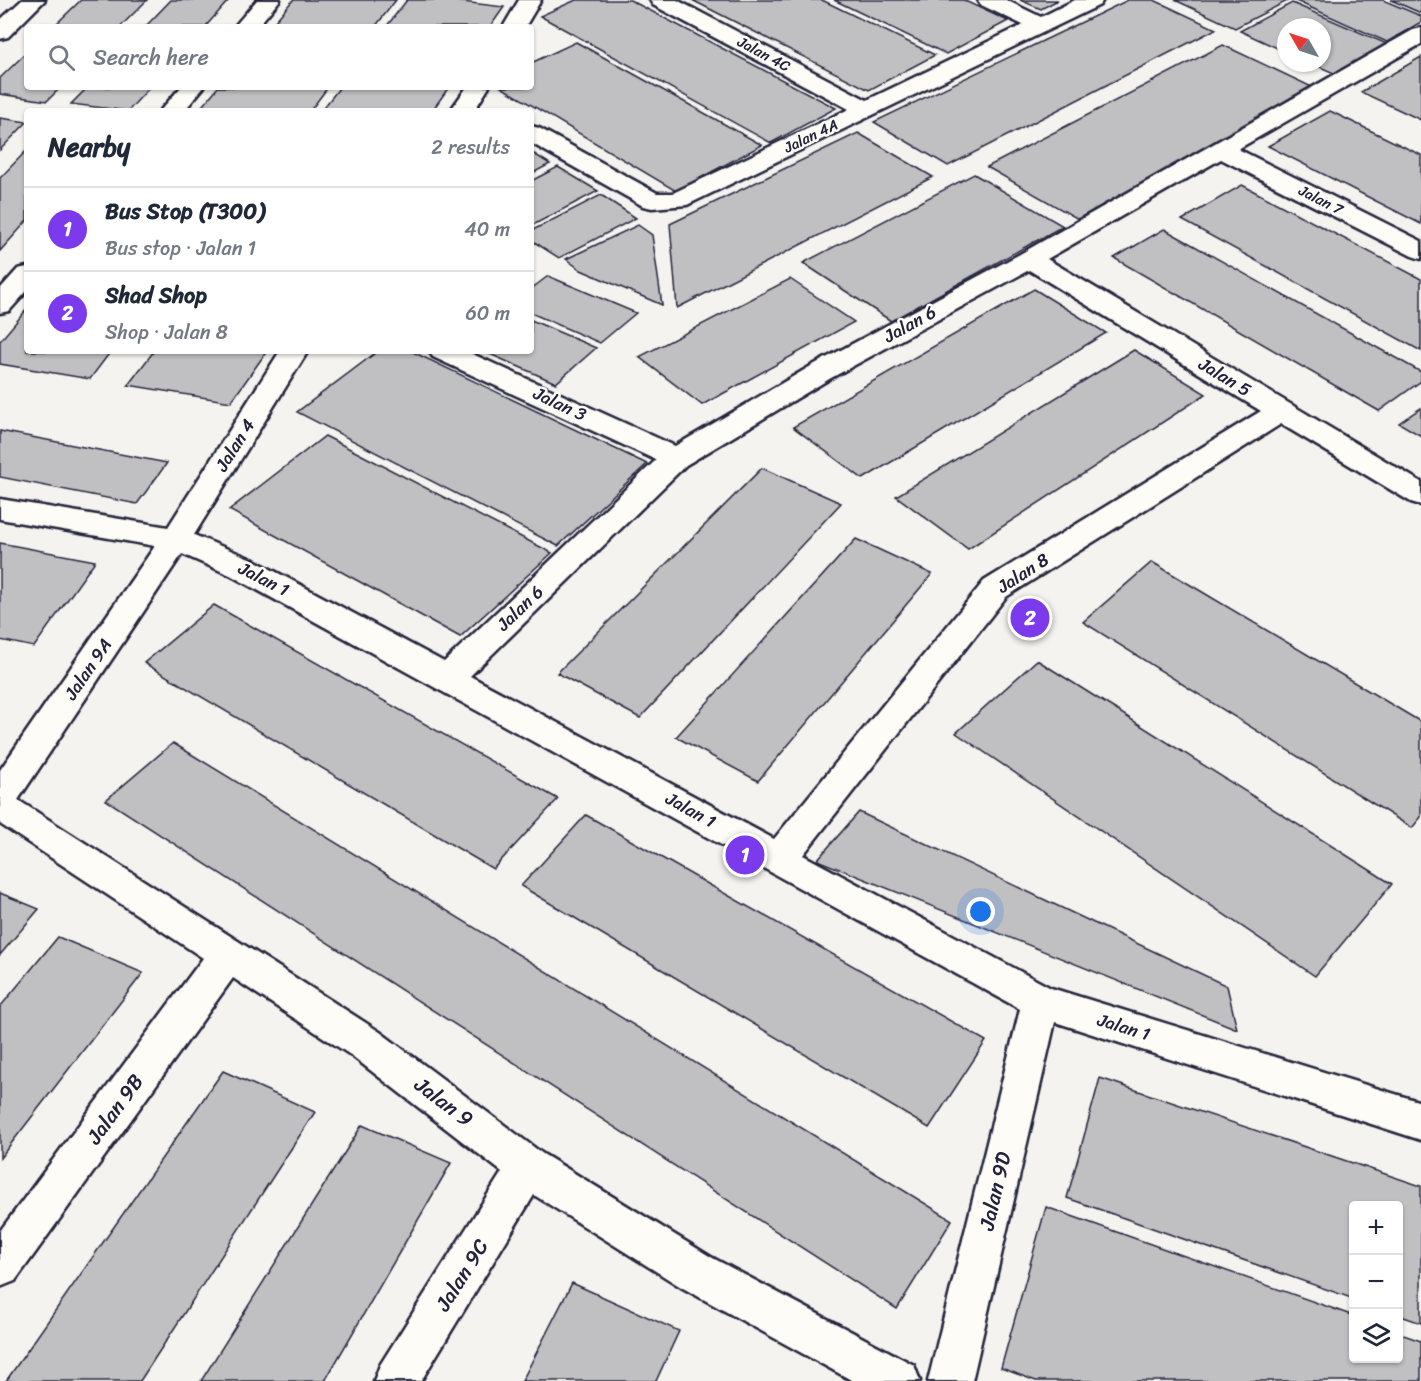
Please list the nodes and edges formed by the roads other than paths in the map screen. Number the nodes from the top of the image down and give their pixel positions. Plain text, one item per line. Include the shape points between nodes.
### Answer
1 (34, 0) edge
2 (269, 0) edge
3 (530, 0) edge
4 (661, 0) edge
5 (989, 0) edge
6 (1092, 0) edge
7 (248, 24) edge
8 (516, 24) edge
9 (1041, 25) junction
10 (0, 32) edge
11 (1420, 37) edge
12 (190, 90) edge
13 (470, 99) edge
14 (175, 108) edge
15 (486, 108) edge
16 (867, 109) junction
17 (534, 135) edge
18 (1221, 150) junction
19 (1421, 251) edge
20 (1029, 259) junction
21 (24, 278) edge
22 (0, 305) edge
23 (292, 354) edge
24 (450, 354) edge
25 (1281, 411) junction
26 (676, 458) junction
27 (1421, 495) edge
28 (0, 509) edge
29 (176, 539) junction
30 (447, 678) junction
31 (0, 798) edge
32 (0, 806) edge
33 (780, 859) junction
34 (229, 953) junction
35 (1041, 1001) junction
36 (1421, 1121) edge
37 (528, 1168) junction
38 (0, 1266) edge
39 (396, 1381) edge
40 (898, 1381) edge
41 (950, 1381) edge

1 - 10 street
2 - 7 street
3 - 8 street
4 - 16 street, Jalan 4C
5 - 9 street
6 - 9 street, Jalan 4A
9 - 16 street, Jalan 4A
11 - 18 street, Jalan 6
12 - 14 street
13 - 15 street
16 - 17 street, Jalan 4A via 678,200 664,202 652,201
18 - 19 street, Jalan 7
18 - 20 street, Jalan 6
20 - 25 street, Jalan 5
20 - 26 street, Jalan 6 via 821,372
21 - 22 street
23 - 29 street, Jalan 4
24 - 26 street, Jalan 3
25 - 27 street, Jalan 5
25 - 33 street, Jalan 8 via 995,589
26 - 30 street, Jalan 6
28 - 29 street, Jalan 1
29 - 30 street, Jalan 1 via 241,567
29 - 31 street, Jalan 9A
30 - 33 street, Jalan 1
32 - 34 street, Jalan 9
33 - 35 street, Jalan 1
34 - 37 street, Jalan 9 via 366,1044
34 - 38 street, Jalan 9B
35 - 36 street, Jalan 1
35 - 41 street, Jalan 9D
37 - 39 street, Jalan 9C
37 - 40 street, Jalan 9 via 696,1272

